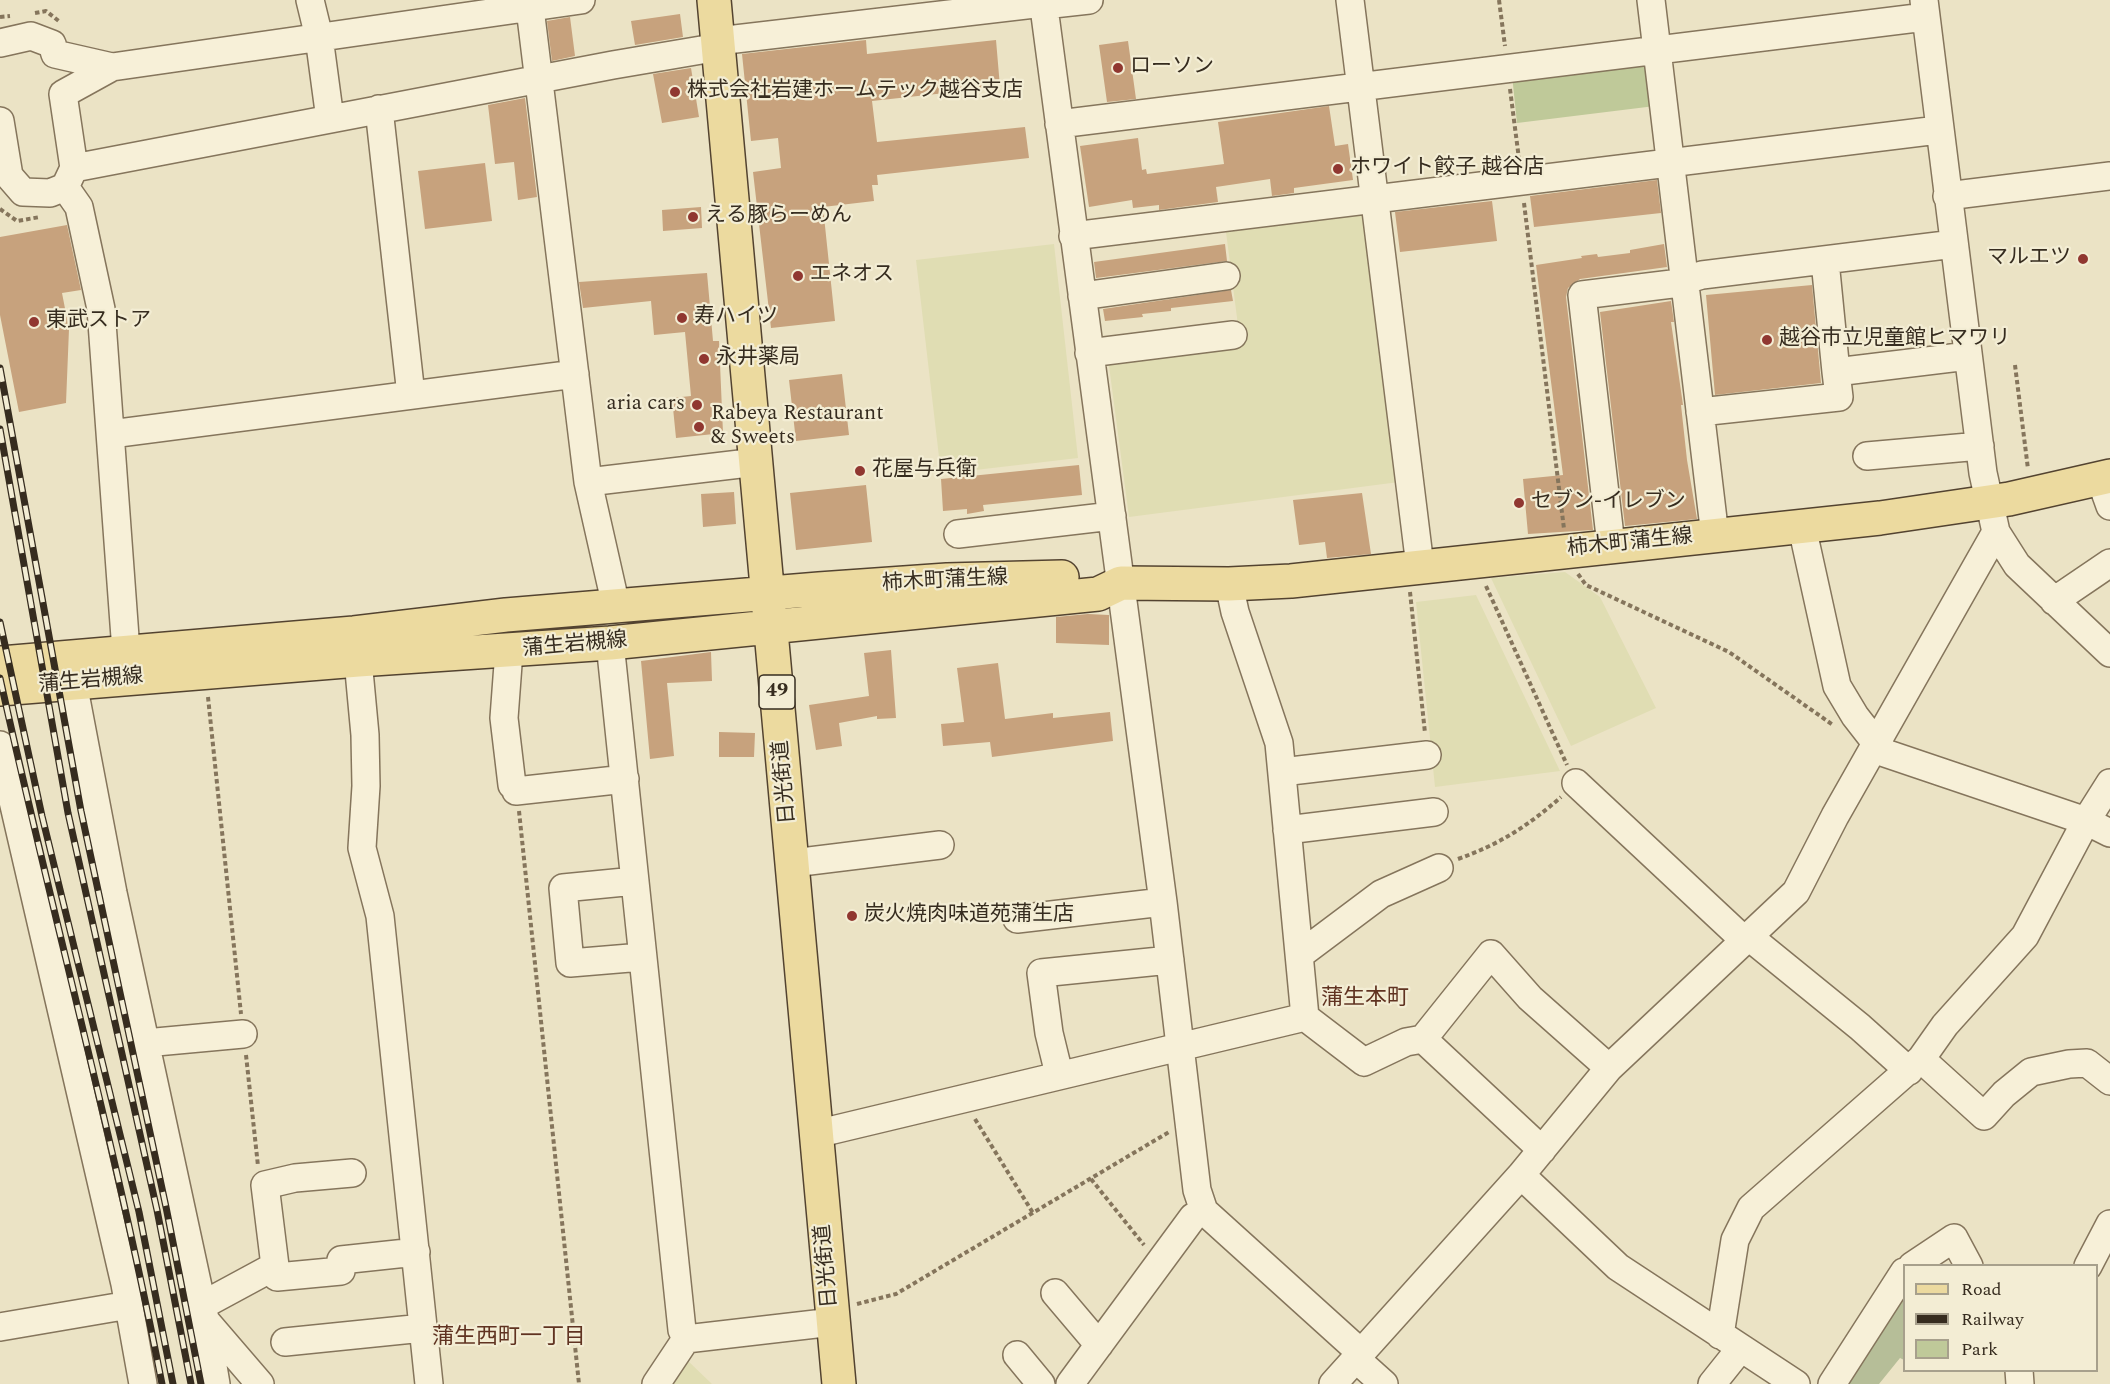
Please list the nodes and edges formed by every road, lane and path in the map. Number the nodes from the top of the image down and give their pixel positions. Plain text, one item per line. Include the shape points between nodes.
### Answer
1 (310, 0) edge
2 (581, 0) edge
3 (714, 0) edge
4 (1089, 0) edge
5 (1350, 0) edge
6 (1499, 0) edge
7 (1651, 0) edge
8 (1043, 3) edge
9 (530, 4) edge
10 (1924, 8) edge
11 (319, 37) junction
12 (1, 40) edge
13 (718, 44) junction
14 (1656, 52) junction
15 (55, 54) junction
16 (112, 67) junction
17 (1508, 70) junction
18 (539, 81) junction
19 (1359, 88) junction
20 (63, 94) junction
21 (379, 109) junction
22 (330, 119) junction
23 (0, 121) edge
24 (1059, 124) junction
25 (1938, 130) junction
26 (1671, 163) junction
27 (2110, 176) edge
28 (1521, 181) junction
29 (73, 187) junction
30 (1947, 196) junction
31 (1376, 198) junction
32 (0, 209) edge
33 (1073, 236) junction
34 (1954, 244) junction
35 (1825, 261) junction
36 (1226, 276) dead end
37 (1685, 280) junction
38 (1082, 296) junction
39 (1233, 335) dead end
40 (1089, 353) junction
41 (1968, 356) junction
42 (2015, 365) dead end
43 (1836, 372) junction
44 (575, 374) junction
45 (411, 395) junction
46 (1700, 412) junction
47 (111, 434) junction
48 (1980, 446) junction
49 (1867, 456) dead end
50 (757, 462) junction
51 (588, 482) junction
52 (2107, 487) edge
53 (2034, 493) junction
54 (1112, 516) junction
55 (1993, 517) junction
56 (1802, 527) junction
57 (958, 534) dead end
58 (1715, 536) junction
59 (1611, 545) junction
60 (1570, 559) junction
61 (1474, 561) junction
62 (2110, 562) edge
63 (1415, 574) junction
64 (1134, 582) junction
65 (1229, 584) junction
66 (769, 594) junction
67 (2054, 601) junction
68 (616, 606) junction
69 (772, 628) junction
70 (610, 644) junction
71 (126, 651) junction
72 (509, 651) junction
73 (2110, 653) edge
74 (358, 660) junction
75 (0, 663) edge
76 (73, 683) junction
77 (207, 687) dead end
78 (0, 689) edge
79 (1838, 728) dead end
80 (0, 746) edge
81 (1875, 746) junction
82 (1427, 755) joint
83 (1282, 772) junction
84 (625, 779) junction
85 (1576, 783) junction
86 (2110, 783) edge
87 (514, 788) junction
88 (1434, 812) dead end
89 (2098, 827) edge
90 (1287, 830) junction
91 (940, 845) dead end
92 (793, 863) junction
93 (1439, 868) joint
94 (635, 881) junction
95 (1163, 902) junction
96 (1017, 919) dead end
97 (1746, 938) junction
98 (1301, 954) junction
99 (642, 957) junction
100 (1170, 960) junction
101 (1305, 1017) junction
102 (243, 1034) junction
103 (1423, 1039) junction
104 (145, 1043) junction
105 (1180, 1046) junction
106 (1915, 1065) junction
107 (1609, 1068) junction
108 (1059, 1074) junction
109 (2110, 1081) edge
110 (962, 1098) junction
111 (1189, 1122) junction
112 (816, 1134) junction
113 (1542, 1150) junction
114 (352, 1173) dead end
115 (1521, 1175) junction
116 (1091, 1179) junction
117 (265, 1185) junction
118 (1204, 1210) junction
119 (1033, 1213) junction
120 (2108, 1234) edge
121 (416, 1252) junction
122 (1915, 1264) edge
123 (1968, 1264) edge
124 (2089, 1264) edge
125 (1160, 1265) junction
126 (275, 1266) junction
127 (1903, 1275) edge
128 (1055, 1293) dead end
129 (129, 1305) junction
130 (203, 1312) junction
131 (833, 1314) junction
132 (0, 1327) edge
133 (423, 1328) junction
134 (686, 1339) junction
135 (285, 1342) dead end
136 (1730, 1342) junction
137 (1099, 1345) junction
138 (1017, 1355) dead end
139 (1358, 1355) junction
140 (143, 1384) edge
141 (216, 1384) edge
142 (260, 1384) edge
143 (429, 1384) edge
144 (579, 1384) edge
145 (656, 1384) edge
146 (839, 1384) edge
147 (1041, 1384) edge
148 (1070, 1384) edge
149 (1333, 1384) edge
150 (1384, 1384) edge
151 (1712, 1384) edge
152 (1796, 1384) edge
153 (1832, 1384) edge

1 - 11 street
2 - 9 street
3 - 13 main road, 日光街道 / 49
4 - 8 street
5 - 19 street
6 - 17 path
7 - 14 street
8 - 13 street
8 - 24 street
9 - 11 street
9 - 18 street
10 - 14 street
10 - 25 street
11 - 16 street
11 - 22 street
12 - 15 street via 31,36 52,44
13 - 18 street
13 - 50 main road, 日光街道 / 49
14 - 17 street
14 - 26 street
15 - 16 street
15 - 20 street
16 - 20 street
17 - 19 street
17 - 28 path
18 - 21 street
18 - 44 street
19 - 24 street
19 - 31 street
20 - 29 street
21 - 22 street
21 - 45 street
22 - 29 street
23 - 29 street via 9,176 23,192 50,193
24 - 33 street
25 - 26 street
25 - 30 street
26 - 28 street
26 - 37 street
27 - 30 street
28 - 31 street
28 - 60 path
29 - 32 path via 67,213 17,221
29 - 47 street via 101,309
30 - 34 street
31 - 33 street
31 - 63 street
33 - 38 street
34 - 35 street
34 - 41 street
35 - 37 street
35 - 43 street
36 - 38 street
37 - 46 street
37 - 59 street via 1582,295
38 - 40 street
39 - 40 street
40 - 54 street
41 - 43 street
41 - 48 street
42 - 53 path
43 - 46 street via 1839,397
44 - 45 street
44 - 51 street
45 - 47 street
46 - 58 street
47 - 71 street
48 - 49 street
48 - 55 street
50 - 51 street
50 - 66 main road, 日光街道 / 49
51 - 68 street
52 - 53 main road, 柿木町蒲生線
53 - 55 main road, 柿木町蒲生線
54 - 57 street
54 - 64 street
55 - 56 main road, 柿木町蒲生線
55 - 67 street via 2017,565
55 - 81 street
56 - 58 main road, 柿木町蒲生線
56 - 81 street via 1837,686
58 - 59 main road, 柿木町蒲生線
59 - 60 main road, 柿木町蒲生線
60 - 61 main road, 柿木町蒲生線
60 - 79 path via 1586,585 1729,652
61 - 63 main road, 柿木町蒲生線
61 - 85 path
62 - 67 street
63 - 65 main road, 柿木町蒲生線
63 - 82 path
64 - 65 main road, 柿木町蒲生線
64 - 66 main road, 柿木町蒲生線 via 1094,577 947,580
64 - 69 main road, 蒲生岩槻線 via 1098,594
64 - 95 street
65 - 83 street via 1278,743
66 - 68 main road, 蒲生岩槻線
66 - 69 main road, 日光街道 / 49
67 - 73 street
68 - 71 main road, 蒲生岩槻線
69 - 70 main road, 蒲生岩槻線
69 - 92 main road, 日光街道 / 49
70 - 72 main road, 蒲生岩槻線
70 - 84 street
71 - 75 main road, 蒲生岩槻線
72 - 74 main road, 蒲生岩槻線
72 - 87 street via 504,718
74 - 76 main road, 蒲生岩槻線
74 - 121 street via 365,745 362,848 380,916
76 - 78 main road, 蒲生岩槻線
76 - 104 street
77 - 102 path
80 - 129 street
81 - 89 street
81 - 97 street via 1796,892
82 - 83 street
83 - 90 street
84 - 87 street
84 - 94 street
85 - 93 path via 1529,825 1486,849
85 - 97 street
86 - 89 street
87 - 144 path
88 - 90 street
89 - 106 street via 2025,936 1945,1025
90 - 98 street
91 - 92 street
92 - 112 main road, 日光街道 / 49
93 - 98 street via 1381,894
94 - 99 street
94 - 99 street via 562,888 570,963
95 - 96 street
95 - 100 street
97 - 106 street
97 - 107 street
98 - 101 street
99 - 134 street
100 - 105 street
100 - 108 street via 1041,973
101 - 103 street via 1364,1062 1406,1042
101 - 105 street
102 - 104 street
102 - 117 path via 259,1179
103 - 107 street via 1491,954 1530,998
103 - 113 street
104 - 130 street
105 - 108 street
105 - 111 street
106 - 109 street via 1984,1116 2031,1072 2087,1063
106 - 136 street via 1751,1208 1735,1240
107 - 113 street
108 - 110 street
110 - 112 street
110 - 119 path
111 - 116 path
111 - 118 street via 1197,1190
112 - 131 main road, 日光街道 / 49
113 - 115 street
114 - 117 street
115 - 136 street via 1618,1268
115 - 139 street
116 - 119 path
116 - 125 path
117 - 126 street
118 - 125 street via 1193,1217
118 - 139 street
119 - 131 path via 896,1294
120 - 124 street
121 - 126 street via 341,1260 341,1271 277,1277
121 - 133 street
122 - 123 street via 1954,1238
125 - 137 street
126 - 130 street
127 - 153 street
128 - 137 street
129 - 132 street
129 - 140 street
130 - 141 street
130 - 142 street
131 - 134 street
131 - 146 main road, 日光街道 / 49
133 - 135 street
133 - 143 street
134 - 145 street
136 - 151 street
136 - 152 street
137 - 148 street
138 - 147 street
139 - 149 street
139 - 150 street

